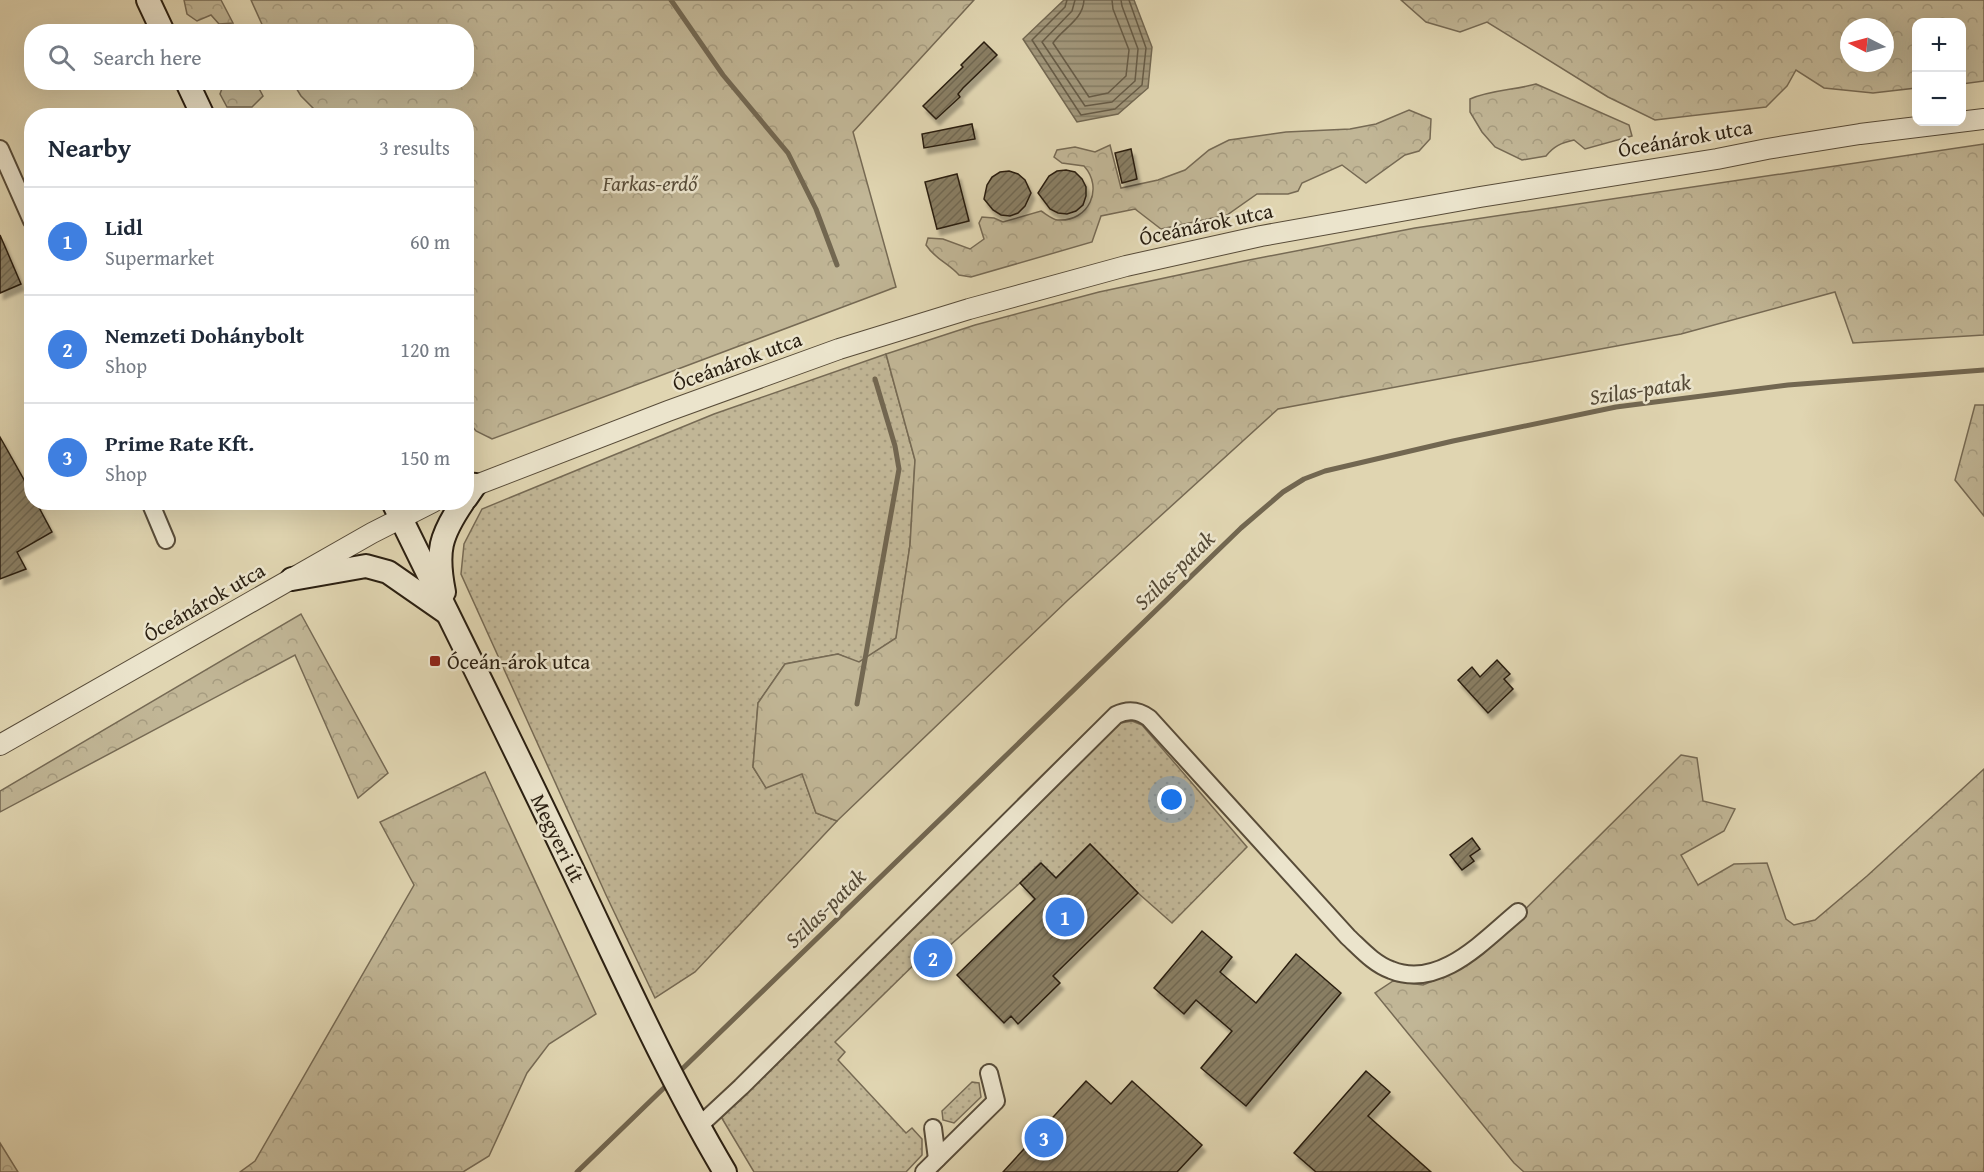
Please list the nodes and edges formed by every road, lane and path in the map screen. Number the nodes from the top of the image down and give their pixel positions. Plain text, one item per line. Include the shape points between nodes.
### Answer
1 (147, 0) edge
2 (159, 24) edge
3 (191, 90) edge
4 (199, 108) edge
5 (1984, 119) edge
6 (0, 149) edge
7 (24, 203) edge
8 (474, 490) edge
9 (153, 510) edge
10 (397, 510) edge
11 (457, 510) edge
12 (166, 540) dead end
13 (292, 579) junction
14 (448, 614) junction
15 (0, 745) edge
16 (1518, 912) dead end
17 (989, 1073) dead end
18 (694, 1118) junction
19 (933, 1128) dead end
20 (937, 1159) junction
21 (725, 1172) edge
22 (924, 1172) edge

1 - 2 main road
3 - 4 main road
5 - 8 street, Óceánárok utca via 1860,134 1503,193 1261,236 1126,266 840,349 668,411
6 - 7 street
9 - 12 street
10 - 13 street, Óceánárok utca
10 - 14 main road, Megyeri út
11 - 14 main road via 440,548
13 - 14 main road via 366,566 395,576
13 - 15 street, Óceánárok utca
14 - 18 main road, Megyeri út
16 - 18 street via 1442,970 1415,975 1392,971 1348,937 1149,718 1126,711 1116,715 741,1087
17 - 20 street via 996,1101
18 - 21 main road, Megyeri út
19 - 20 street
20 - 22 street

